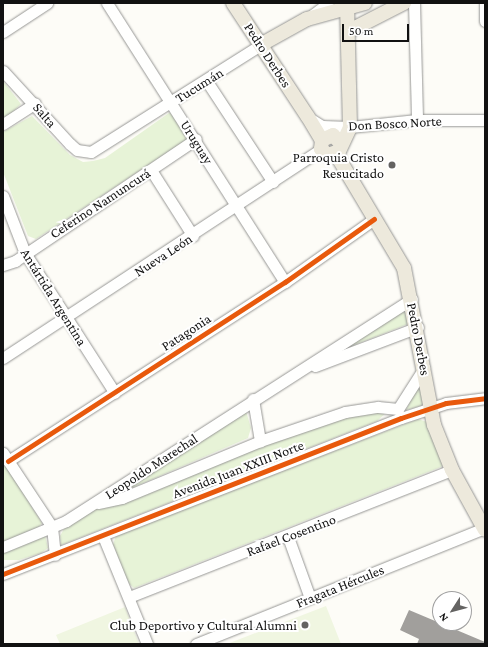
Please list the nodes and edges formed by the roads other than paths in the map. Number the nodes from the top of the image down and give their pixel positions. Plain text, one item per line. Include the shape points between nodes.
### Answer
1 (47, 3) edge
2 (107, 3) edge
3 (233, 3) edge
4 (328, 3) edge
5 (365, 3) edge
6 (404, 3) edge
7 (414, 3) edge
8 (485, 3) edge
9 (347, 8) junction
10 (306, 19) junction
11 (485, 21) edge
12 (349, 31) junction
13 (3, 32) edge
14 (262, 44) junction
15 (3, 71) edge
16 (206, 80) junction
17 (171, 102) junction
18 (35, 103) junction
19 (308, 118) junction
20 (417, 120) junction
21 (485, 120) edge
22 (3, 124) edge
23 (350, 126) junction
24 (196, 139) junction
25 (322, 145) junction
26 (339, 149) junction
27 (91, 152) joint
28 (151, 170) junction
29 (273, 182) junction
30 (3, 196) edge
31 (236, 207) junction
32 (374, 219) junction
33 (193, 236) junction
34 (25, 253) junction
35 (3, 265) edge
36 (285, 282) junction
37 (412, 299) junction
38 (66, 319) junction
39 (418, 327) junction
40 (3, 358) edge
41 (424, 368) junction
42 (292, 375) junction
43 (485, 389) edge
44 (115, 393) junction
45 (485, 398) edge
46 (253, 399) junction
47 (468, 399) junction
48 (432, 408) junction
49 (400, 414) junction
50 (260, 441) junction
51 (6, 457) edge
52 (452, 470) junction
53 (91, 504) junction
54 (52, 527) junction
55 (484, 529) edge
56 (104, 536) junction
57 (288, 537) junction
58 (3, 546) edge
59 (55, 555) junction
60 (3, 574) edge
61 (129, 597) junction
62 (310, 598) junction
63 (147, 644) edge
64 (196, 644) edge

1 - 13 street
2 - 17 street, Uruguay
3 - 14 main road, Pedro Derbes
4 - 10 street, Tucumán
5 - 9 main road, Tucumán
6 - 12 main road
7 - 20 street
8 - 11 street
9 - 10 main road, Tucumán
9 - 12 main road
10 - 14 main road, Tucumán
12 - 23 main road
14 - 16 street, Tucumán
14 - 19 main road, Pedro Derbes
15 - 18 street, Salta
16 - 17 street, Tucumán
16 - 29 street
17 - 24 street, Uruguay
17 - 27 street, Tucumán
18 - 22 street
18 - 27 street, Salta via 70,144 77,150
19 - 23 street, Don Bosco Norte via 322,126
19 - 25 main road, Pedro Derbes
20 - 21 street, Don Bosco Norte
20 - 23 street, Don Bosco Norte
23 - 26 main road
24 - 28 street, Ceferino Namuncurá
24 - 31 street, Uruguay
25 - 26 main road via 328,155
25 - 29 street, Nueva León
26 - 32 main road, Pedro Derbes
28 - 33 street
28 - 34 street, Ceferino Namuncurá
29 - 31 street, Nueva León
30 - 34 street, Antártida Argentina
31 - 33 street, Nueva León
31 - 36 street, Uruguay
32 - 36 street, Patagonia
32 - 37 main road, Pedro Derbes via 404,268
33 - 38 street, Nueva León
34 - 35 street, Ceferino Namuncurá
34 - 38 street, Antártida Argentina
36 - 44 street, Patagonia
37 - 39 main road, Pedro Derbes
37 - 42 street, Leopoldo Marechal
38 - 40 street, Nueva León
38 - 44 street, Antártida Argentina
39 - 41 main road, Pedro Derbes
39 - 42 street, Leopoldo Marechal
41 - 48 main road, Pedro Derbes
41 - 49 street
42 - 46 street, Leopoldo Marechal
43 - 47 street, Avenida Juan XXIII Norte
44 - 51 street, Patagonia
45 - 47 street, Avenida Juan XXIII Norte
46 - 50 street
46 - 53 street, Leopoldo Marechal
47 - 48 street, Avenida Juan XXIII Norte
48 - 49 street, Avenida Juan XXIII Norte
48 - 52 main road, Pedro Derbes via 434,425
49 - 50 street, Avenida Juan XXIII Norte via 378,407 345,412
49 - 56 street, Avenida Juan XXIII Norte
50 - 53 street, Avenida Juan XXIII Norte via 122,498
51 - 54 street
52 - 55 main road, Pedro Derbes
52 - 57 street, Rafael Cosentino
53 - 54 street, Leopoldo Marechal
54 - 58 street, Leopoldo Marechal
54 - 59 street
55 - 62 street, Fragata Hércules
56 - 59 street, Avenida Juan XXIII Norte
56 - 61 street
57 - 61 street, Rafael Cosentino
57 - 62 street
59 - 60 street, Avenida Juan XXIII Norte
61 - 63 street
62 - 64 street, Fragata Hércules

